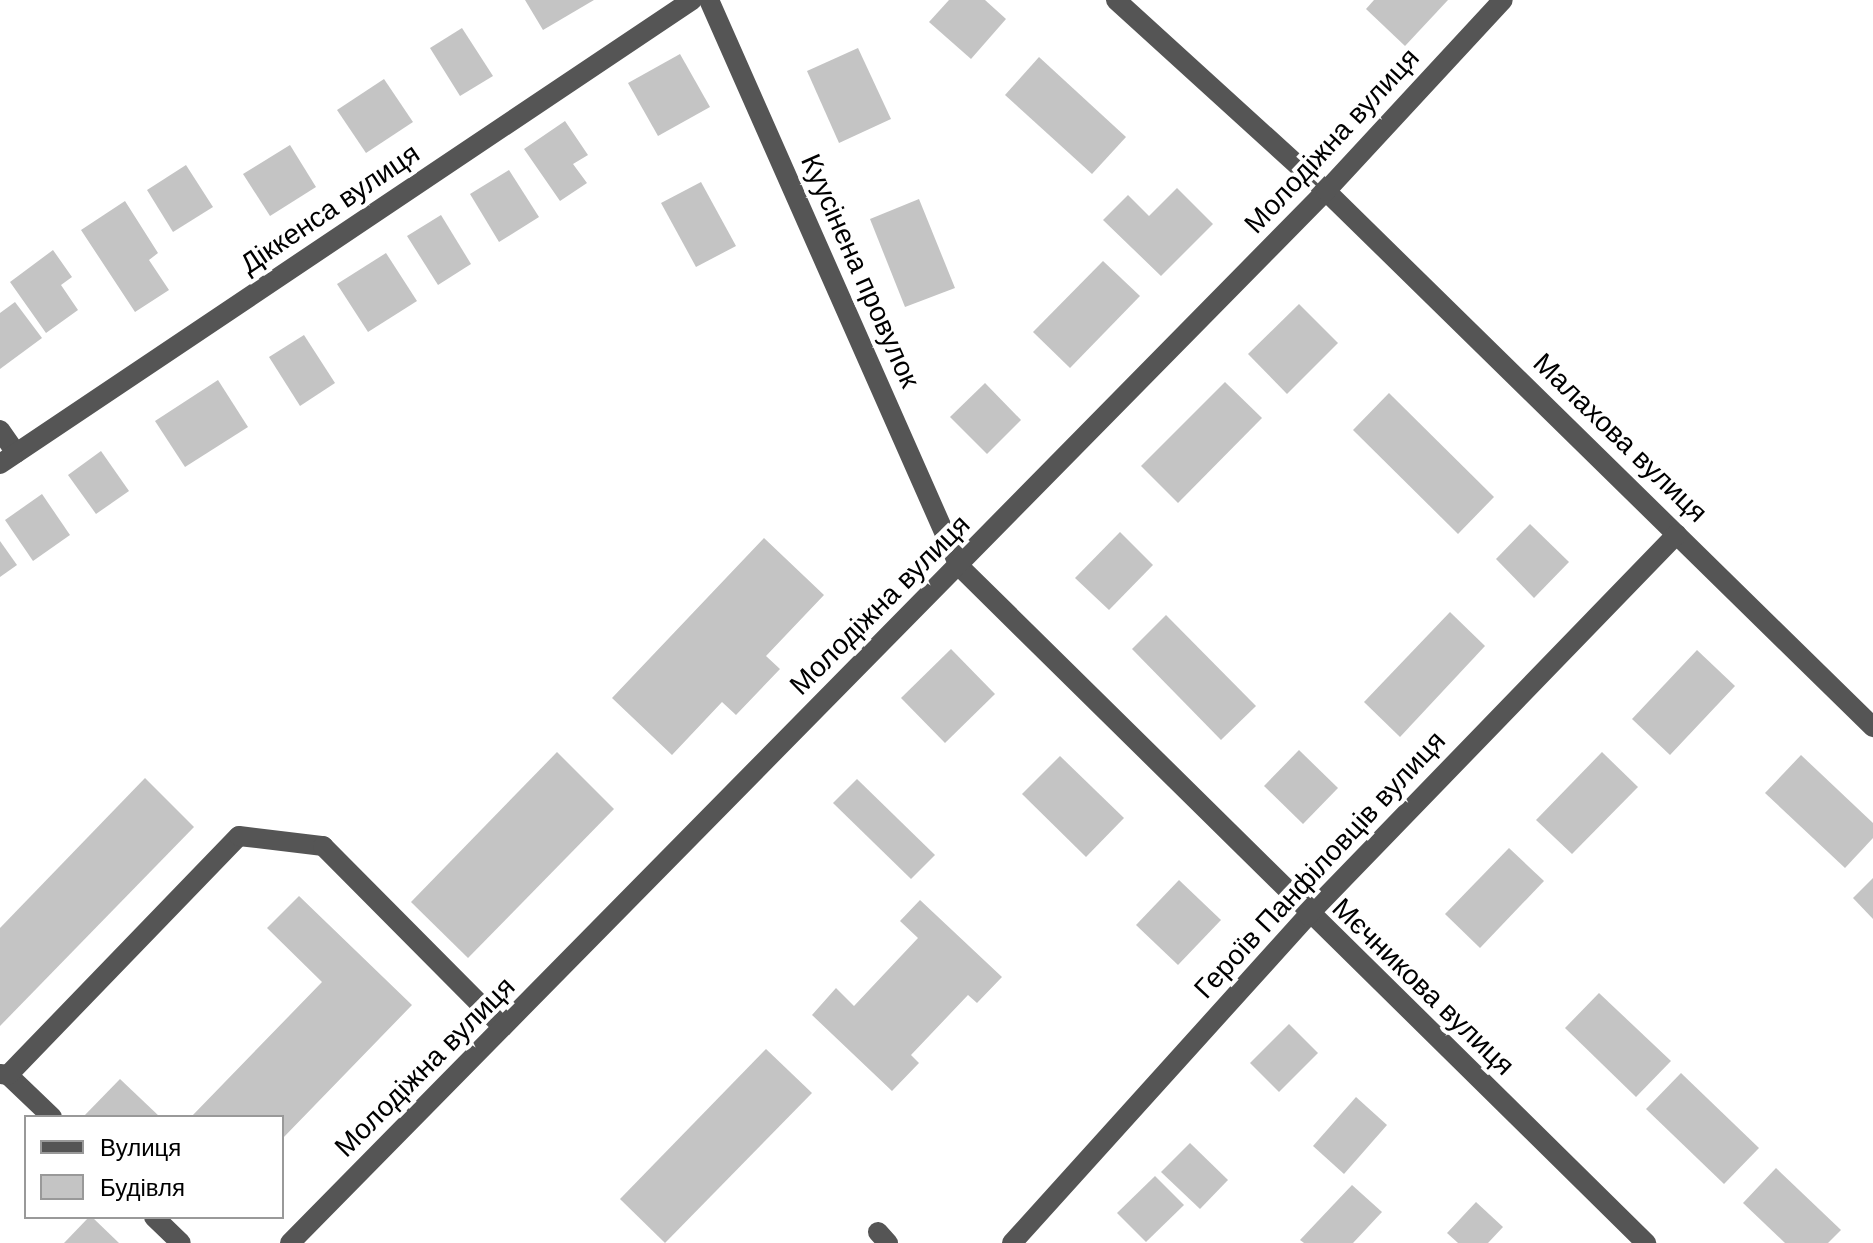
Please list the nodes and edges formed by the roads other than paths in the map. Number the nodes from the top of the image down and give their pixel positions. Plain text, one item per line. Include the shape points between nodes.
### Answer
1 (692, 0) edge
2 (709, 0) edge
3 (1116, 0) edge
4 (1503, 0) edge
5 (1326, 191) junction
6 (0, 430) edge
7 (8, 458) edge
8 (1677, 534) junction
9 (959, 566) junction
10 (1873, 727) edge
11 (1308, 915) junction
12 (503, 1027) junction
13 (4, 1074) edge
14 (50, 1115) edge
15 (156, 1219) edge
16 (181, 1243) edge
17 (290, 1243) edge
18 (1012, 1243) edge
19 (1646, 1243) edge

1 - 7 street, Діккенса вулиця
2 - 9 street, Куусінена провулок
3 - 5 street
4 - 5 street, Молодіжна вулиця
5 - 8 street, Малахова вулиця
5 - 9 street, Молодіжна вулиця
6 - 7 street
8 - 10 street, Малахова вулиця
8 - 11 street, Героїв Панфіловців вулиця
9 - 11 street, Мєчникова вулиця
9 - 12 street, Молодіжна вулиця
11 - 18 street, Героїв Панфіловців вулиця
11 - 19 street, Мєчникова вулиця
12 - 13 street via 323,846 239,836
12 - 17 street, Молодіжна вулиця
13 - 14 street
15 - 16 street

